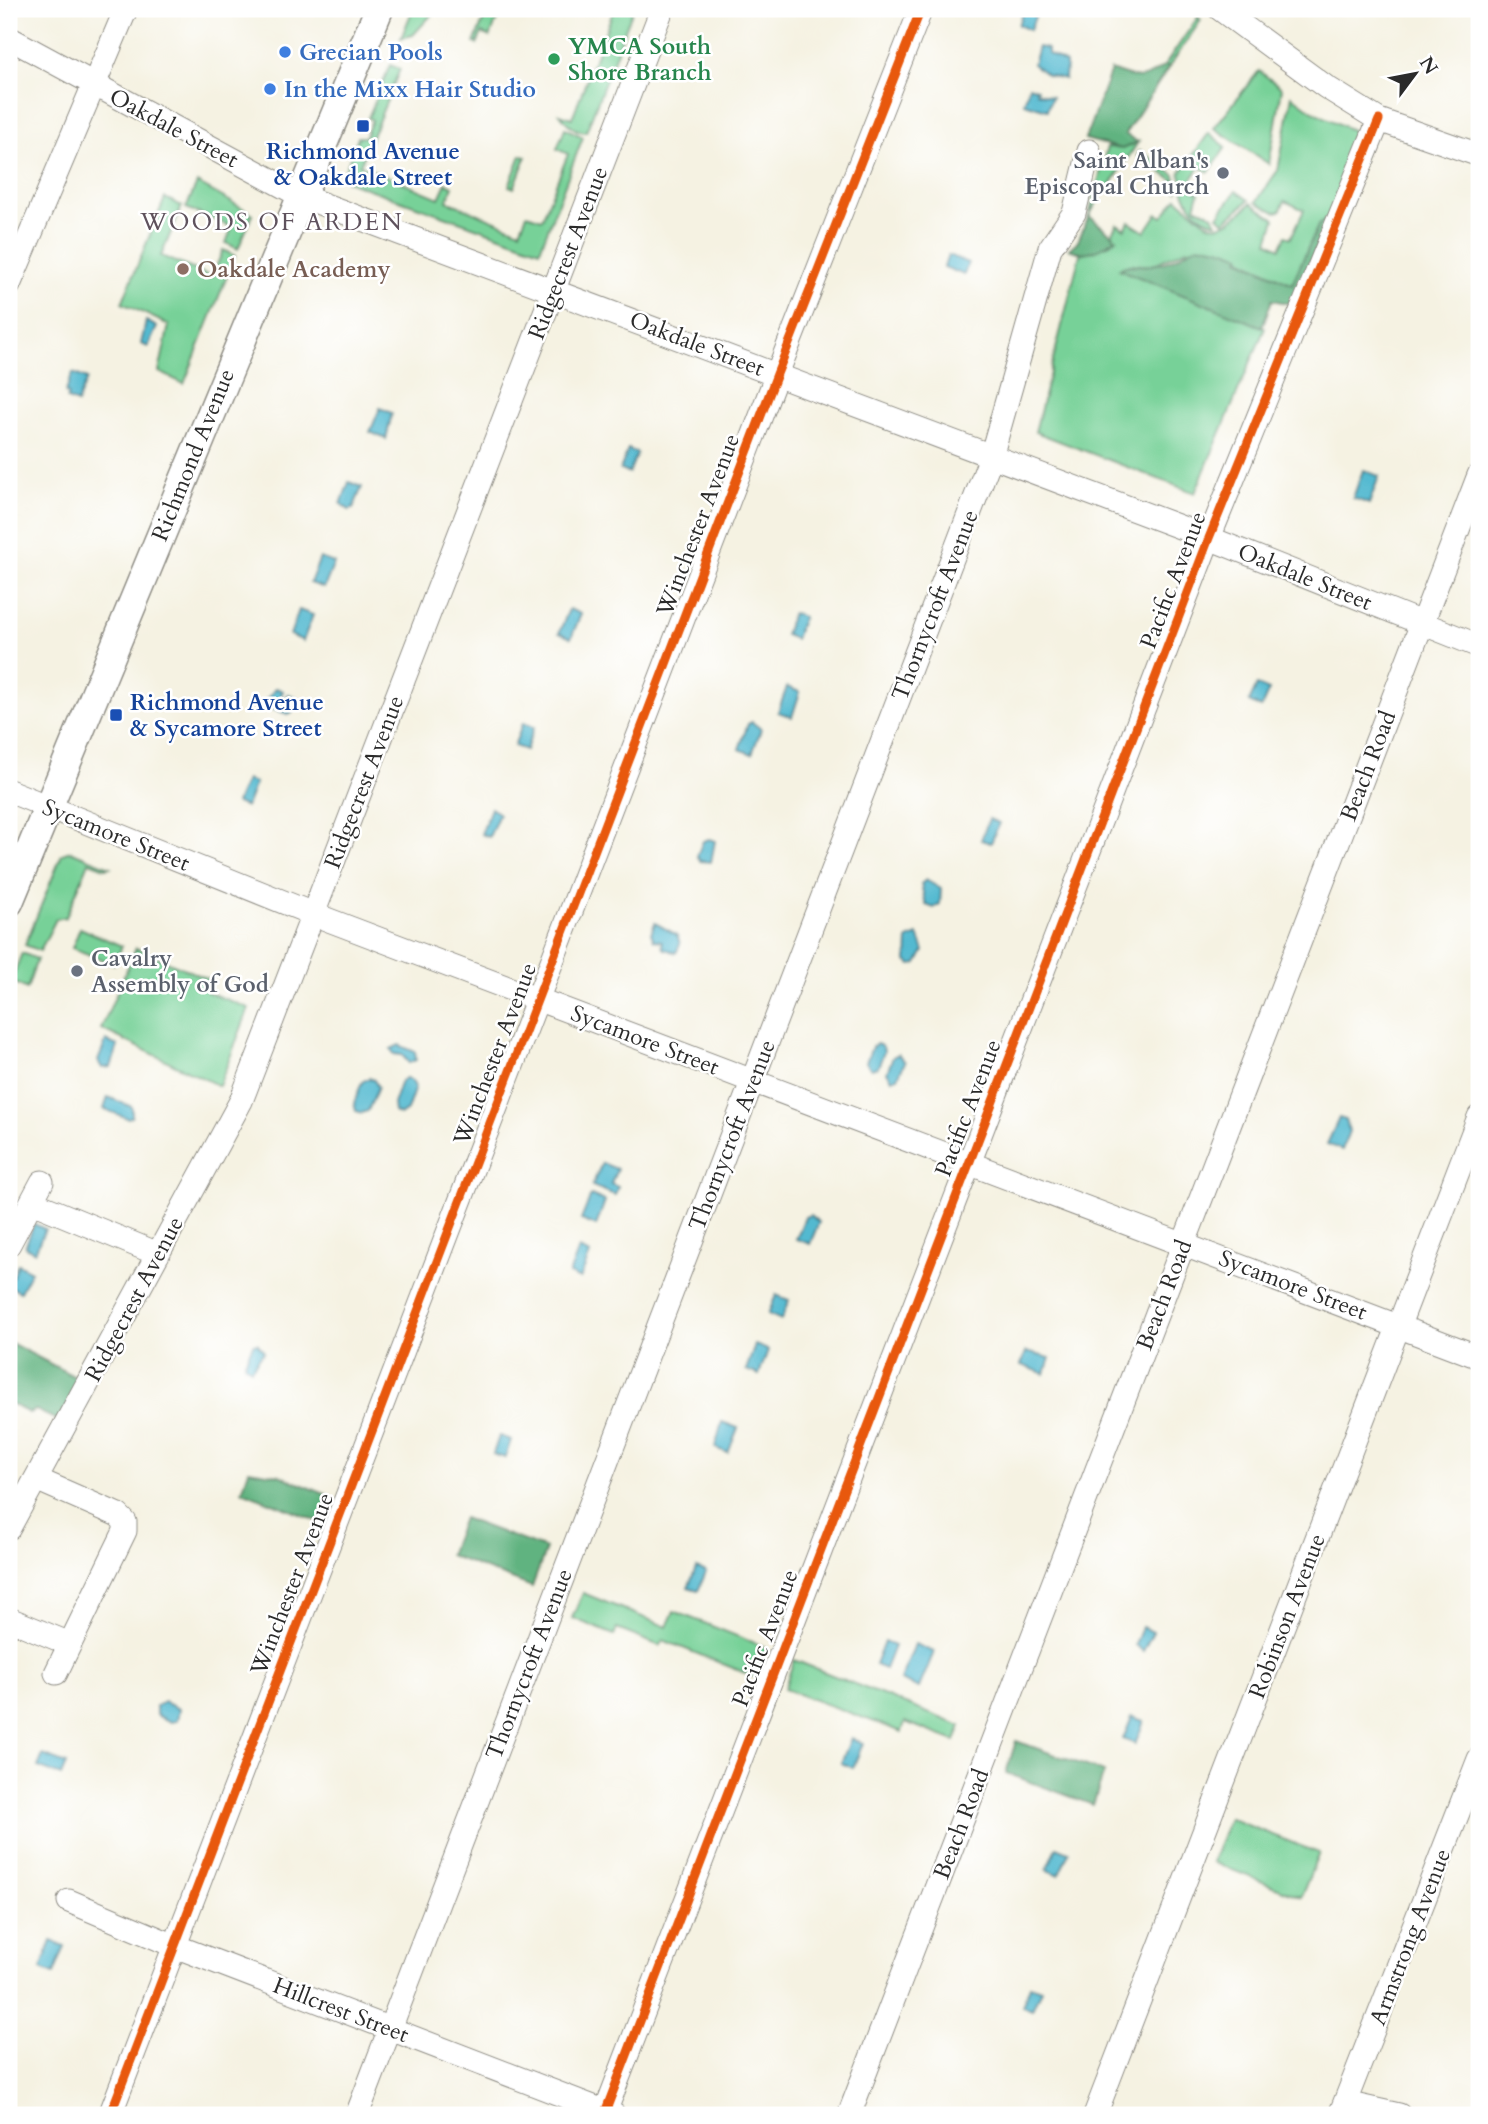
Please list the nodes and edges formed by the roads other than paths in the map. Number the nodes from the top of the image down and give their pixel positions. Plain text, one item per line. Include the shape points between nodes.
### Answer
1 (126, 9) edge
2 (379, 9) edge
3 (662, 9) edge
4 (921, 9) edge
5 (1220, 9) edge
6 (9, 38) edge
7 (93, 85) junction
8 (1379, 120) junction
9 (1089, 151) dead end
10 (1479, 155) edge
11 (301, 196) junction
12 (9, 285) edge
13 (554, 290) junction
14 (776, 374) junction
15 (992, 457) junction
16 (1479, 475) edge
17 (1209, 538) junction
18 (1423, 624) junction
19 (1479, 646) edge
20 (9, 791) edge
21 (48, 808) junction
22 (9, 902) edge
23 (313, 914) junction
24 (537, 998) junction
25 (752, 1081) junction
26 (1479, 1117) edge
27 (968, 1161) junction
28 (1184, 1243) junction
29 (9, 1244) edge
30 (158, 1254) junction
31 (1399, 1326) junction
32 (1479, 1357) edge
33 (36, 1479) junction
34 (9, 1528) edge
35 (9, 1619) edge
36 (70, 1644) junction
37 (56, 1672) dead end
38 (1479, 1759) edge
39 (69, 1901) dead end
40 (175, 1946) junction
41 (390, 2029) junction
42 (1342, 2109) edge
43 (608, 2114) edge
44 (110, 2115) edge
45 (357, 2115) edge
46 (849, 2115) edge
47 (1095, 2115) edge
48 (1399, 2115) edge

1 - 7 street
2 - 11 main road, Richmond Avenue
3 - 13 street, Ridgecrest Avenue
4 - 14 street, Winchester Avenue
5 - 8 street
6 - 7 street, Oakdale Street
7 - 11 street, Oakdale Street
7 - 12 street
8 - 10 street
8 - 17 street, Pacific Avenue
9 - 15 street, Thornycroft Avenue via 1074,213 1050,248
11 - 13 street, Oakdale Street
11 - 21 main road, Richmond Avenue
13 - 14 street, Oakdale Street
13 - 23 street, Ridgecrest Avenue
14 - 15 street, Oakdale Street
14 - 24 street, Winchester Avenue
15 - 17 street, Oakdale Street
15 - 25 street, Thornycroft Avenue
16 - 18 street, Beach Road
17 - 18 street, Oakdale Street
17 - 27 street, Pacific Avenue
18 - 19 street, Oakdale Street
18 - 28 street, Beach Road
20 - 21 street, Sycamore Street
21 - 22 main road, Richmond Avenue
21 - 23 street, Sycamore Street
23 - 24 street, Sycamore Street
23 - 30 street, Ridgecrest Avenue via 240,1101
24 - 25 street, Sycamore Street
24 - 40 street, Winchester Avenue
25 - 27 street, Sycamore Street
25 - 41 street, Thornycroft Avenue
26 - 31 street, Robinson Avenue
27 - 28 street, Sycamore Street
27 - 43 street, Pacific Avenue
28 - 31 street, Sycamore Street
28 - 46 street, Beach Road
29 - 30 street via 36,1192
30 - 33 street, Ridgecrest Avenue
31 - 32 street, Sycamore Street
31 - 47 street, Robinson Avenue
33 - 34 street, Ridgecrest Avenue
33 - 36 street via 125,1522 125,1531
35 - 36 street
36 - 37 street
38 - 42 street, Armstrong Avenue
39 - 40 street, Hillcrest Street
40 - 41 street, Hillcrest Street
40 - 44 street, Winchester Avenue
41 - 43 street, Hillcrest Street
41 - 45 street, Thornycroft Avenue
42 - 48 street

